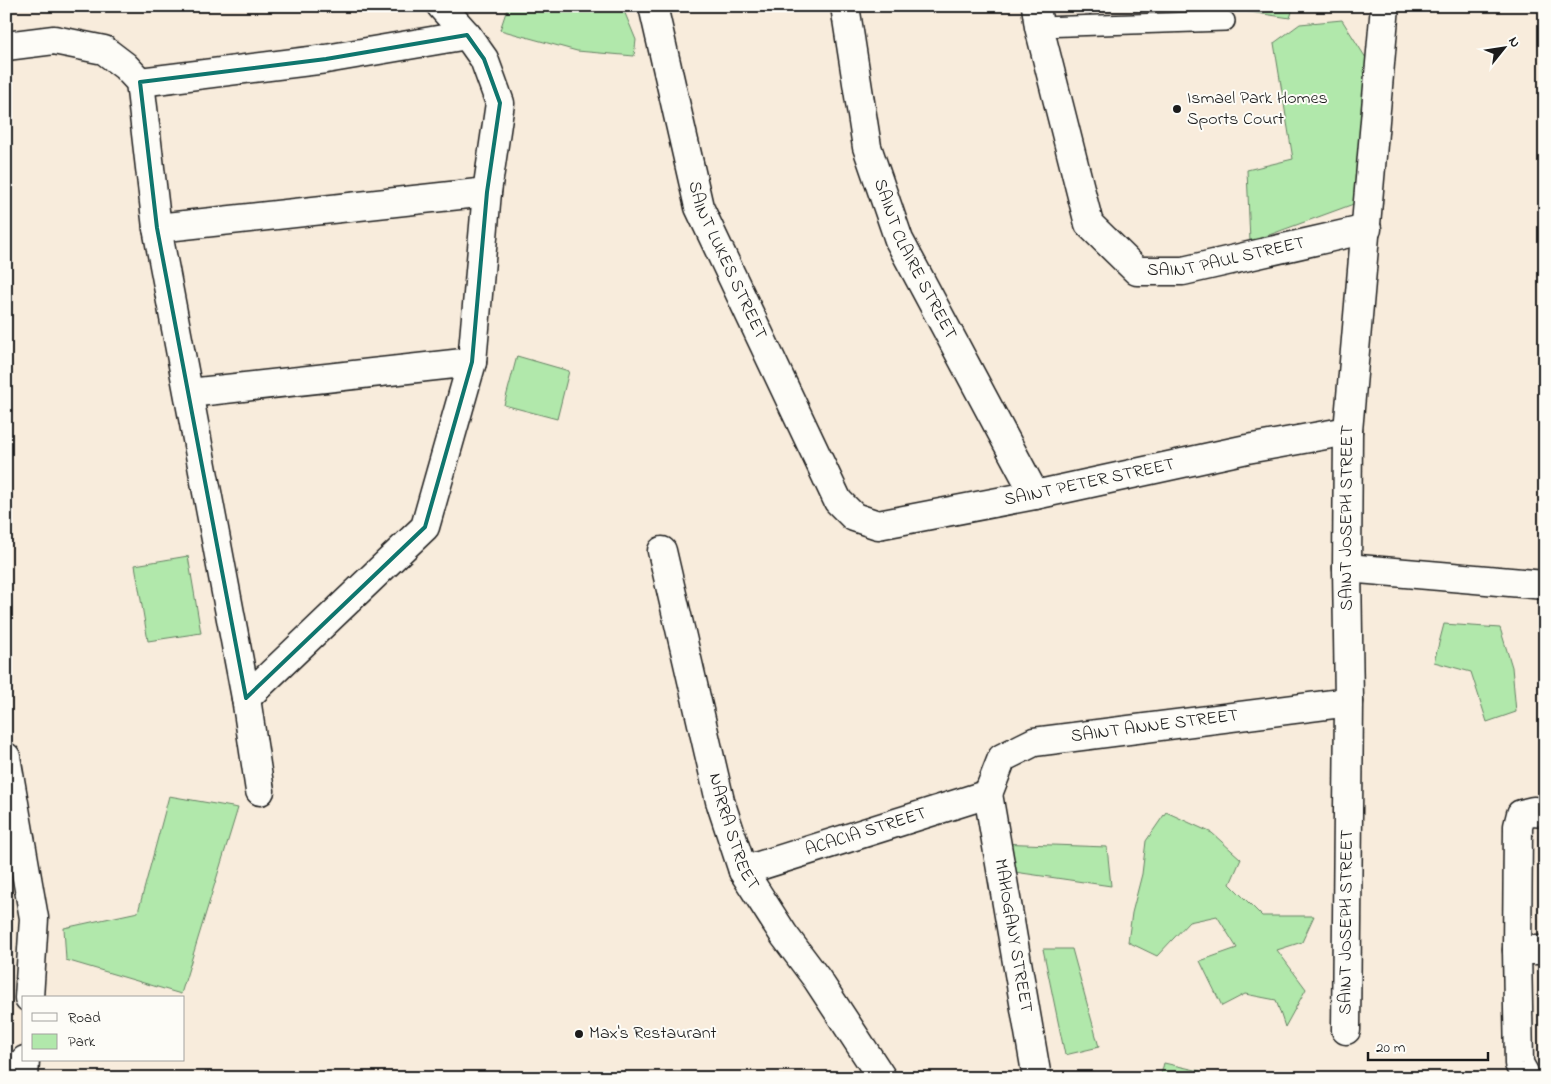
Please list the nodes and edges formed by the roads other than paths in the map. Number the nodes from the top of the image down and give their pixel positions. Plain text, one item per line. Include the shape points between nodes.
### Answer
1 (441, 6) edge
2 (653, 6) edge
3 (845, 6) edge
4 (1386, 6) edge
5 (1037, 17) edge
6 (1225, 21) dead end
7 (467, 34) junction
8 (6, 46) edge
9 (140, 82) junction
10 (487, 192) junction
11 (156, 228) junction
12 (1367, 229) junction
13 (472, 362) junction
14 (189, 393) junction
15 (1348, 431) junction
16 (1035, 495) junction
17 (838, 501) joint
18 (662, 551) dead end
19 (1347, 568) junction
20 (1545, 585) edge
21 (246, 698) junction
22 (1349, 702) junction
23 (6, 757) edge
24 (260, 792) dead end
25 (988, 794) junction
26 (1545, 812) edge
27 (743, 871) junction
28 (1517, 950) junction
29 (1545, 950) edge
30 (29, 996) edge
31 (1346, 1030) dead end
32 (26, 1062) edge
33 (24, 1078) edge
34 (882, 1078) edge
35 (1037, 1078) edge
36 (1527, 1078) edge

1 - 7 street
2 - 17 street, SAINT LUKES STREET via 699,207
3 - 16 street, SAINT CLAIRE STREET via 866,147 899,240
4 - 12 street, SAINT JOSEPH STREET
5 - 6 lane
5 - 12 street, SAINT PAUL STREET via 1088,224 1137,270 1183,271
7 - 9 street via 326,59
7 - 10 street via 484,59 500,103
8 - 9 street via 54,40 104,50
9 - 11 street
10 - 11 street
10 - 13 street
11 - 14 street
12 - 15 street, SAINT JOSEPH STREET
13 - 14 street
13 - 21 street via 425,527
14 - 21 street
15 - 16 street, SAINT PETER STREET via 1247,448
15 - 19 street, SAINT JOSEPH STREET
16 - 17 street, SAINT PETER STREET via 878,524 854,518
18 - 27 street, NARRA STREET via 720,801
19 - 20 street
19 - 22 street, SAINT JOSEPH STREET
21 - 24 street
22 - 25 street, SAINT ANNE STREET via 1034,742 1002,758
22 - 31 street, SAINT JOSEPH STREET
23 - 30 street via 34,918
25 - 27 street, ACACIA STREET
25 - 35 street, MAHOGANY STREET
26 - 28 street via 1521,814 1518,826
27 - 34 street, NARRA STREET
28 - 29 street
28 - 36 street via 1519,1064
32 - 33 street

